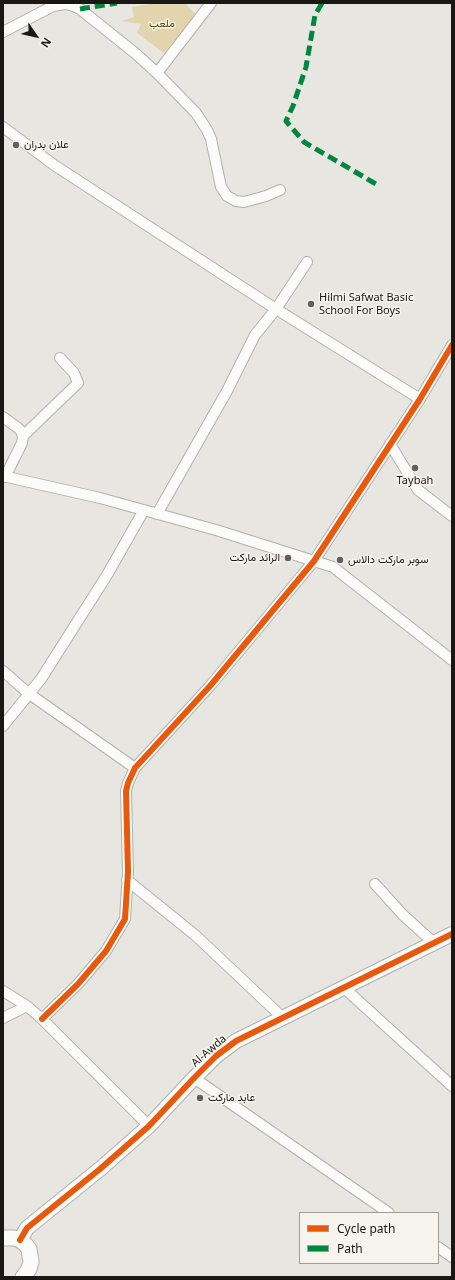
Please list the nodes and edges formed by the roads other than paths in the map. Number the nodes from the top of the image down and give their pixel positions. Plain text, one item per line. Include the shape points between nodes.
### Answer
1 (211, 3) edge
2 (59, 4) edge
3 (3, 32) edge
4 (158, 73) junction
5 (3, 127) edge
6 (280, 190) dead end
7 (307, 262) dead end
8 (276, 309) junction
9 (452, 345) edge
10 (60, 358) dead end
11 (420, 399) junction
12 (3, 417) edge
13 (23, 436) junction
14 (390, 444) junction
15 (4, 477) edge
16 (144, 510) junction
17 (157, 514) junction
18 (452, 516) edge
19 (314, 561) junction
20 (452, 660) edge
21 (3, 671) edge
22 (28, 693) junction
23 (3, 726) edge
24 (135, 768) junction
25 (127, 880) junction
26 (375, 884) dead end
27 (452, 934) edge
28 (434, 943) junction
29 (343, 987) junction
30 (3, 991) edge
31 (27, 1006) junction
32 (282, 1017) junction
33 (3, 1018) edge
34 (42, 1019) junction
35 (194, 1078) junction
36 (452, 1086) edge
37 (149, 1126) junction
38 (388, 1212) edge
39 (3, 1238) edge
40 (20, 1240) junction
41 (439, 1248) edge
42 (452, 1257) edge
43 (23, 1277) edge

1 - 4 street
2 - 3 street
2 - 4 street via 80,9
4 - 6 street via 196,113 207,130 213,146 221,187 227,196 244,202
5 - 8 street via 54,165
7 - 8 street
8 - 11 street
8 - 17 street via 255,335 227,391
9 - 11 street
10 - 13 street via 74,373 78,383
11 - 14 street
12 - 13 street via 18,428
13 - 15 street via 22,443
14 - 18 street via 418,490
14 - 19 street
15 - 16 street
16 - 17 street
16 - 22 street via 107,575 41,679
17 - 19 street
19 - 20 street via 333,567
19 - 24 street via 210,686
21 - 22 street
22 - 23 street
22 - 24 street
24 - 25 street via 128,783 126,796
25 - 32 street via 195,935
25 - 34 street via 125,919 106,951 78,984
26 - 28 street via 403,915
27 - 28 street, Al-Awda
28 - 29 street, Al-Awda
29 - 32 street, Al-Awda
29 - 36 street
30 - 31 street
31 - 33 street
31 - 34 street
32 - 35 street, Al-Awda via 236,1041
34 - 37 street
35 - 37 street, Al-Awda
35 - 38 street
37 - 40 street, Al-Awda via 27,1228
39 - 40 main road
40 - 43 main road via 29,1249 31,1256 29,1268
41 - 42 street

